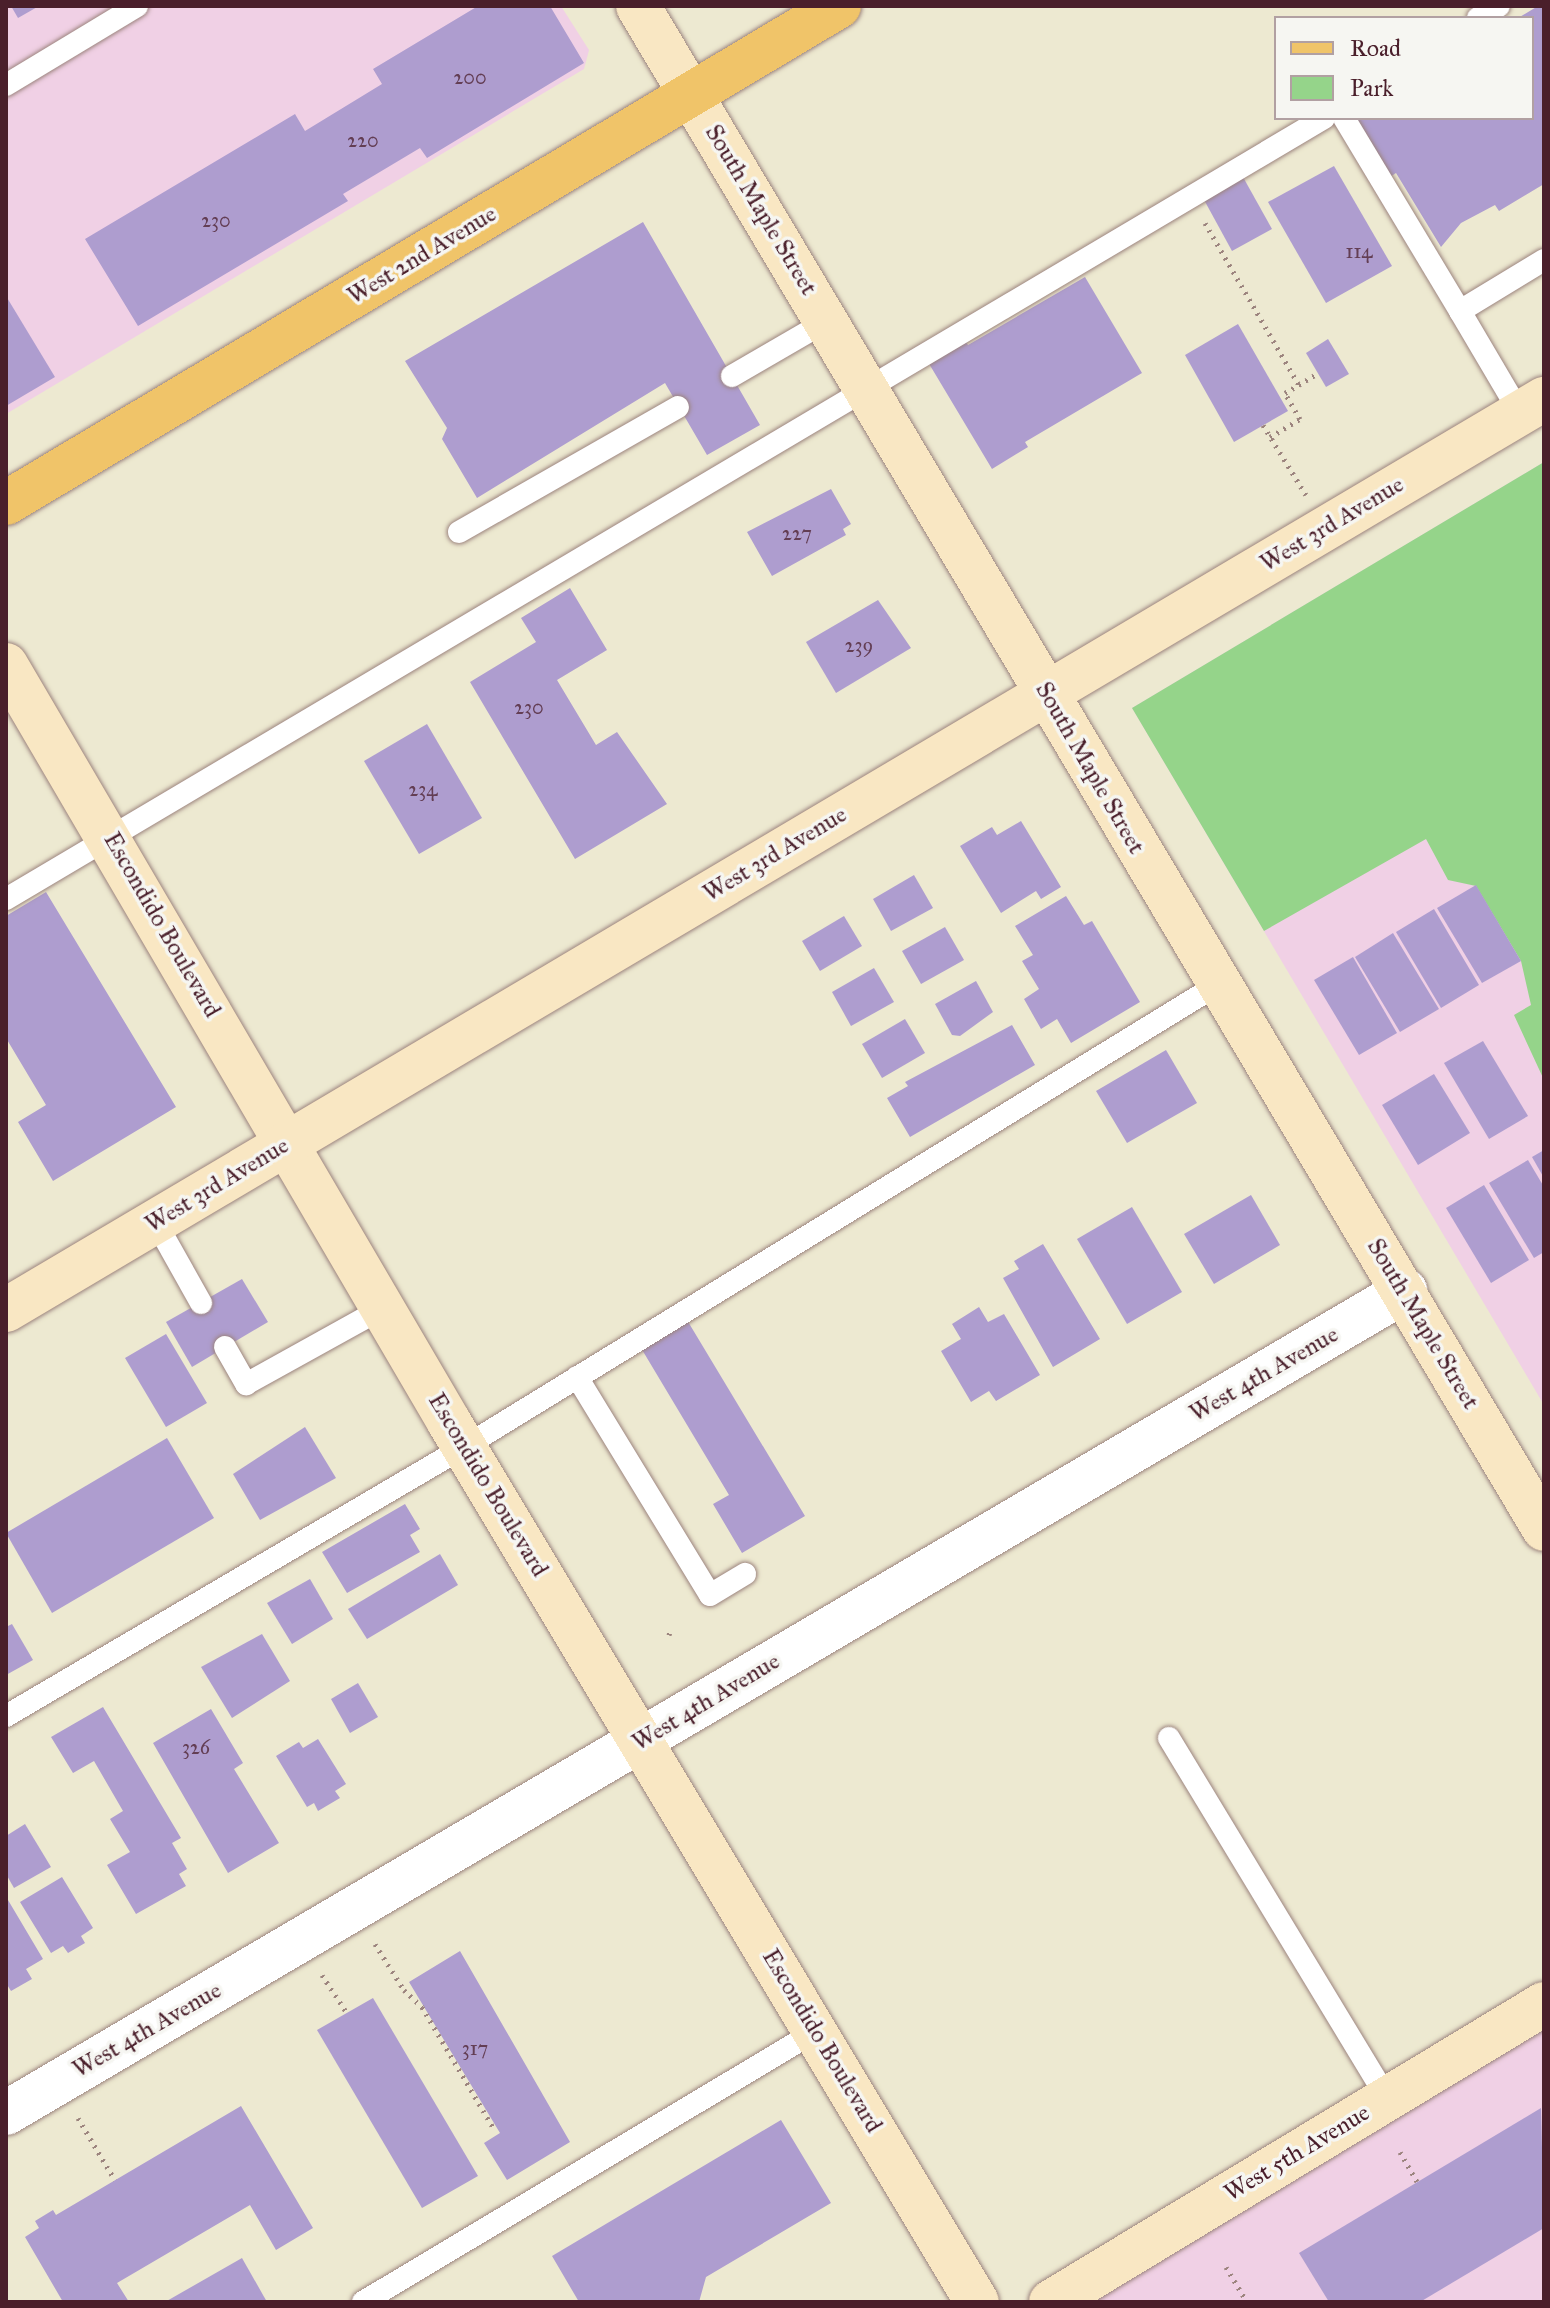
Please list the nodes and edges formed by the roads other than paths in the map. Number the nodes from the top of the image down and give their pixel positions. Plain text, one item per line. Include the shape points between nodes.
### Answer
1 (137, 6) edge
2 (638, 6) edge
3 (839, 6) edge
4 (1499, 6) edge
5 (1482, 16) edge
6 (6, 85) edge
7 (691, 94) junction
8 (1321, 120) edge
9 (1345, 120) edge
10 (1544, 260) edge
11 (1460, 311) junction
12 (827, 321) junction
13 (732, 376) dead end
14 (868, 390) junction
15 (1532, 406) edge
16 (678, 407) dead end
17 (6, 503) edge
18 (459, 532) dead end
19 (6, 665) edge
20 (1046, 694) junction
21 (109, 835) junction
22 (6, 899) edge
23 (1217, 985) junction
24 (289, 1142) junction
25 (155, 1221) junction
26 (1405, 1291) junction
27 (201, 1303) dead end
28 (383, 1308) junction
29 (6, 1310) edge
30 (225, 1347) dead end
31 (577, 1377) junction
32 (464, 1447) junction
33 (1544, 1529) edge
34 (745, 1574) dead end
35 (6, 1716) edge
36 (1169, 1738) dead end
37 (642, 1739) junction
38 (1544, 2004) edge
39 (816, 2031) junction
40 (1388, 2099) junction
41 (6, 2113) edge
42 (363, 2302) edge
43 (977, 2302) edge
44 (1051, 2302) edge

1 - 6 lane
2 - 7 street, South Maple Street
3 - 7 main road, West 2nd Avenue
4 - 5 lane
7 - 12 street, South Maple Street
7 - 17 main road, West 2nd Avenue
8 - 14 lane
9 - 11 lane
10 - 11 lane
11 - 15 lane
12 - 13 lane
12 - 14 street, South Maple Street
14 - 20 street, South Maple Street
14 - 21 lane
15 - 20 street, West 3rd Avenue
16 - 18 lane
19 - 21 street, Escondido Boulevard
20 - 23 street, South Maple Street
20 - 24 street, West 3rd Avenue
21 - 22 lane
21 - 24 street, Escondido Boulevard
23 - 26 street, South Maple Street
23 - 31 lane
24 - 25 street, West 3rd Avenue
24 - 28 street, Escondido Boulevard
25 - 27 lane
25 - 29 street, West 3rd Avenue
26 - 33 street, South Maple Street
26 - 37 street, West 4th Avenue
28 - 30 lane via 246,1384
28 - 32 street, Escondido Boulevard
31 - 32 lane
31 - 34 lane via 710,1595
32 - 35 lane
32 - 37 street, Escondido Boulevard
36 - 40 lane
37 - 39 street, Escondido Boulevard
37 - 41 street, West 4th Avenue
38 - 40 street, West 5th Avenue
39 - 42 lane
39 - 43 street, Escondido Boulevard
40 - 44 street, West 5th Avenue

